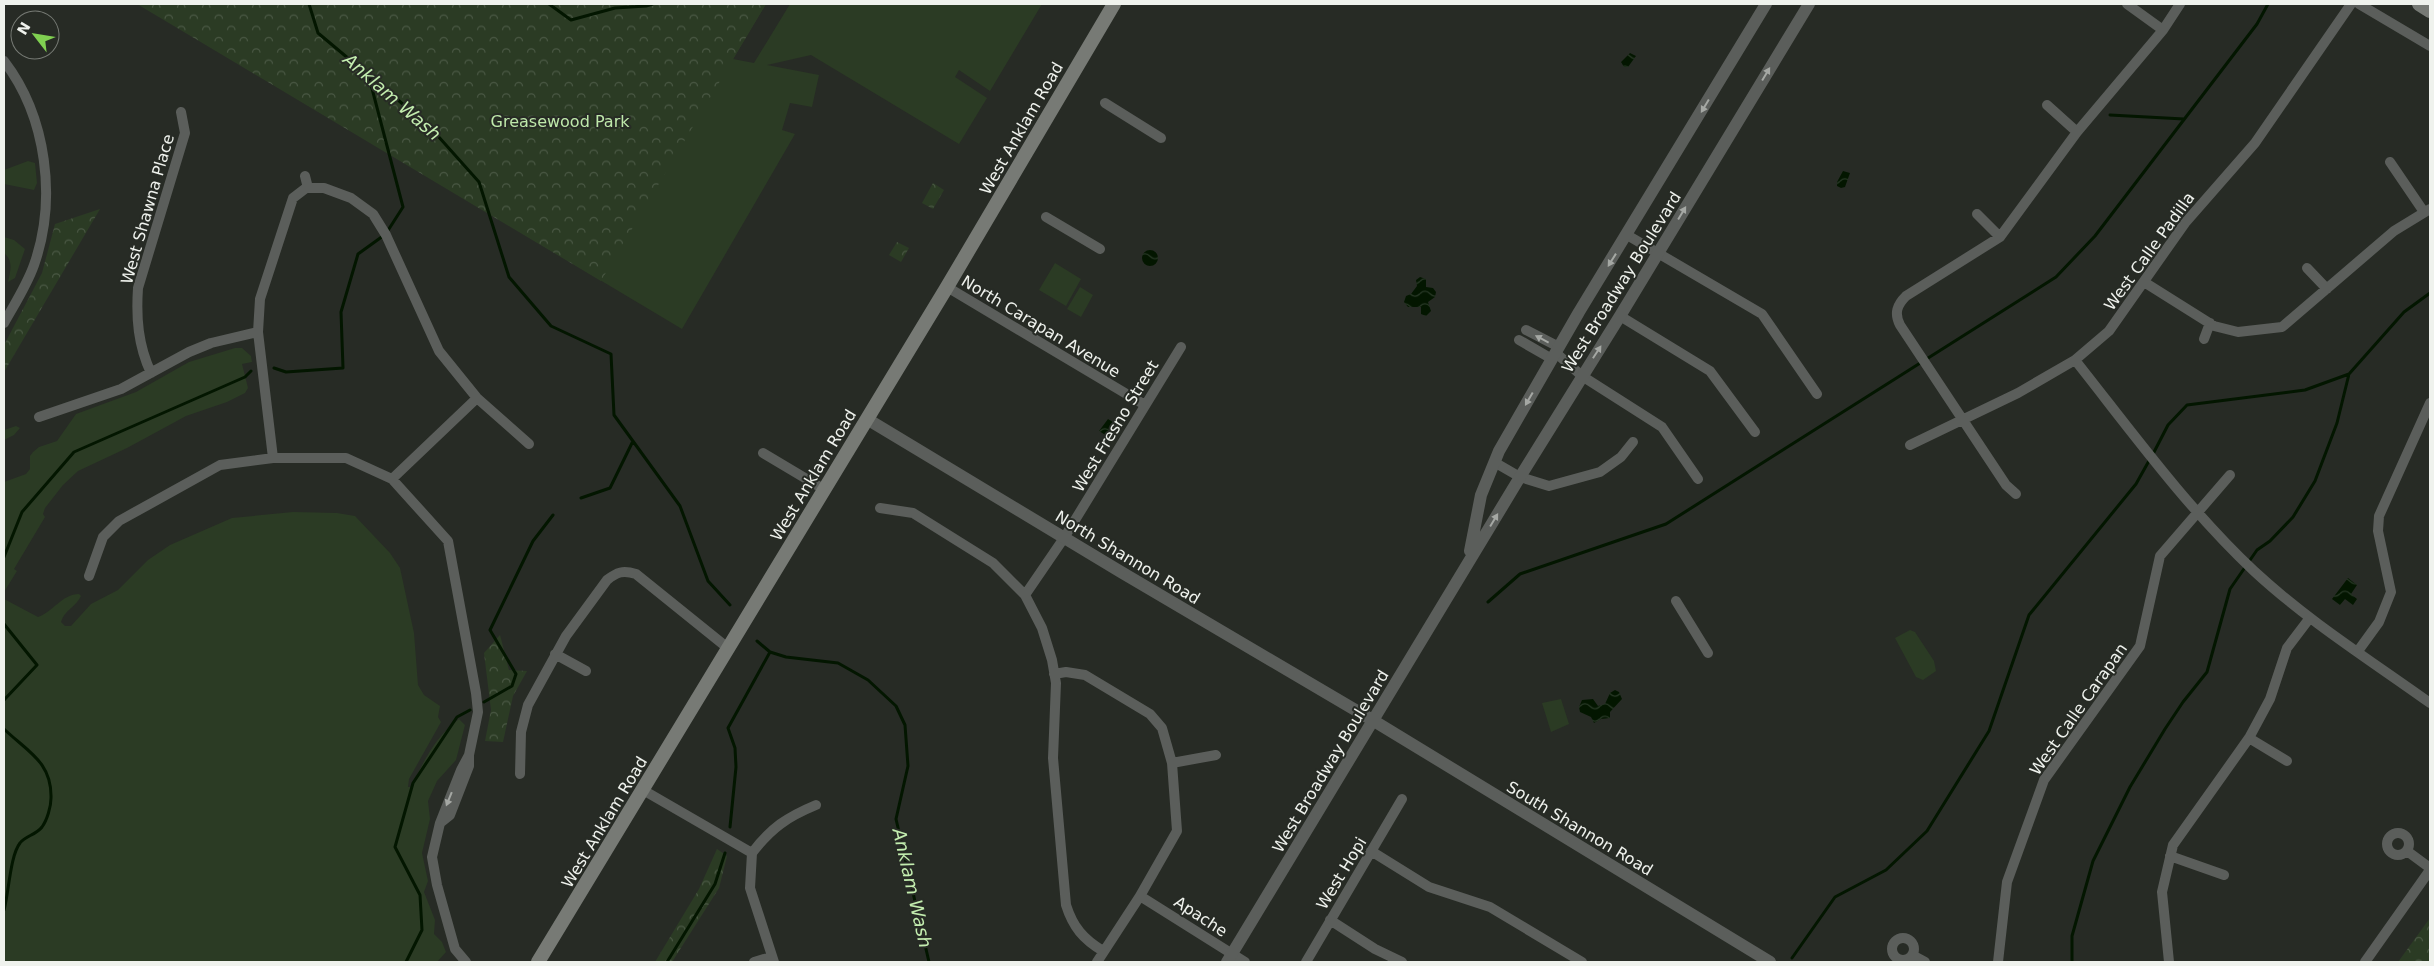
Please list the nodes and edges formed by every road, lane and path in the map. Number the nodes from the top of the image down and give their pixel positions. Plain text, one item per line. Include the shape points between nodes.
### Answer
1 (1114, 4) edge
2 (1766, 4) edge
3 (1809, 4) edge
4 (2127, 4) edge
5 (2180, 4) edge
6 (2351, 4) edge
7 (2359, 4) edge
8 (2419, 4) edge
9 (2430, 11) edge
10 (2163, 30) junction
11 (2430, 46) edge
12 (4, 62) edge
13 (1105, 103) dead end
14 (2046, 105) dead end
15 (181, 112) dead end
16 (2077, 132) junction
17 (1161, 138) dead end
18 (2390, 162) dead end
19 (305, 176) dead end
20 (307, 188) junction
21 (2427, 211) edge
22 (1977, 214) dead end
23 (1046, 217) dead end
24 (1627, 235) junction
25 (2000, 238) junction
26 (1100, 249) dead end
27 (1658, 253) junction
28 (2307, 268) dead end
29 (2144, 282) junction
30 (948, 287) junction
31 (2327, 289) junction
32 (1620, 316) junction
33 (4, 323) edge
34 (2210, 324) junction
35 (1526, 330) dead end
36 (258, 332) junction
37 (2204, 338) dead end
38 (1519, 340) dead end
39 (1181, 347) dead end
40 (1556, 353) junction
41 (2075, 360) junction
42 (151, 373) junction
43 (1582, 376) junction
44 (1817, 394) dead end
45 (477, 398) junction
46 (2430, 403) edge
47 (1145, 406) junction
48 (39, 417) dead end
49 (867, 419) junction
50 (1961, 420) junction
51 (1755, 432) dead end
52 (1633, 442) dead end
53 (529, 444) dead end
54 (1910, 445) dead end
55 (763, 453) dead end
56 (273, 458) junction
57 (1494, 462) junction
58 (2230, 476) dead end
59 (1520, 477) junction
60 (392, 479) junction
61 (1698, 479) dead end
62 (825, 490) junction
63 (2016, 494) dead end
64 (880, 508) dead end
65 (2197, 512) junction
66 (1064, 538) junction
67 (90, 576) dead end
68 (1460, 577) junction
69 (1025, 595) junction
70 (1676, 601) dead end
71 (2309, 619) junction
72 (729, 649) junction
73 (2358, 651) junction
74 (1708, 653) dead end
75 (555, 654) junction
76 (586, 671) dead end
77 (1054, 674) junction
78 (2430, 703) edge
79 (1374, 721) junction
80 (2249, 738) junction
81 (1216, 755) dead end
82 (2287, 761) dead end
83 (1172, 763) junction
84 (520, 774) dead end
85 (643, 790) junction
86 (1402, 799) dead end
87 (816, 806) dead end
88 (1371, 851) junction
89 (2407, 851) dead end
90 (752, 854) junction
91 (2170, 856) junction
92 (2430, 869) edge
93 (2224, 875) dead end
94 (1140, 896) junction
95 (1330, 920) junction
96 (1103, 951) junction
97 (1912, 955) dead end
98 (1230, 958) edge
99 (773, 960) edge
100 (466, 962) edge
101 (538, 962) edge
102 (754, 962) edge
103 (1097, 962) edge
104 (1245, 962) edge
105 (1306, 962) edge
106 (1402, 962) edge
107 (1582, 962) edge
108 (1770, 962) edge
109 (1925, 962) edge
110 (1998, 962) edge
111 (2169, 962) edge
112 (2365, 962) edge

1 - 30 main road, West Anklam Road
2 -> 24 street, West Broadway Boulevard
27 -> 3 street, West Broadway Boulevard
4 - 10 street
5 - 10 street
6 - 29 street, West Calle Padilla via 2255,143 2185,223
7 - 11 street
8 - 9 main road
10 - 16 street
12 - 33 street via 30,108 42,148 46,181 44,222 34,266
13 - 17 street
14 - 16 street
15 - 42 street, West Shawna Place via 185,133 138,288 138,337
16 - 25 street
18 - 21 street
19 - 20 street
20 - 36 street via 299,192 291,205 260,299
20 - 45 street via 324,188 351,198 373,214 386,235 439,351
21 - 31 street via 2394,231
22 - 25 street
23 - 26 street
24 - 27 street
24 -> 40 street, West Broadway Boulevard
25 - 50 street via 1906,296 1892,310
27 - 32 street, West Broadway Boulevard
27 - 44 street via 1762,314
28 - 31 street
29 - 34 street
29 - 41 street, West Calle Padilla via 2109,331
30 - 47 street, North Carapan Avenue
30 - 49 main road, West Anklam Road
31 - 34 street via 2282,327 2238,332
43 -> 32 street, West Broadway Boulevard
32 - 51 street via 1710,371
34 - 37 street
40 -> 35 street
36 - 42 street via 211,343
36 - 56 street
38 - 40 street
39 - 47 street, West Fresno Street
40 - 43 street
40 -> 57 street, West Broadway Boulevard
41 - 50 street, West Calle Padilla via 2018,393
41 - 65 street
42 - 48 street via 121,389
43 - 59 street, West Broadway Boulevard
43 - 61 street via 1662,426
45 - 53 street
45 - 60 street
46 - 73 street via 2379,516 2378,531 2391,592 2379,622
47 - 66 street, West Fresno Street
49 - 62 main road, West Anklam Road
49 - 66 street, North Shannon Road
50 - 54 street, West Calle Padilla
50 - 63 street via 2006,485
52 - 59 street via 1622,457 1588,476 1549,486
55 - 62 street
56 - 60 street via 346,458
56 - 67 street via 220,465 119,521 103,537
57 - 59 street
57 - 68 street, West Broadway Boulevard via 1481,495 1475,533
58 - 65 street, West Calle Carapan
68 -> 59 street, West Broadway Boulevard
60 - 100 street via 448,541 476,693 478,712 469,755 440,823 432,857 455,949
62 - 72 main road, West Anklam Road
64 - 69 street via 913,513 994,563
65 - 71 street via 2253,570
65 - 110 street, West Calle Carapan via 2160,556 2140,646 2044,780 2007,882
66 - 69 street, West Fresno Street
66 - 79 street, North Shannon Road
68 - 79 street, West Broadway Boulevard
69 - 77 street via 1042,628
70 - 74 street
71 - 73 street
71 - 80 street via 2287,648 2270,699
72 - 75 street via 636,574 620,567 607,580
72 - 85 main road, West Anklam Road
73 - 78 street
75 - 76 street
75 - 84 street via 532,695 524,717
77 - 83 street via 1085,675 1150,714 1162,728
77 - 96 street via 1053,758 1066,904 1077,930
79 - 98 street, West Broadway Boulevard
79 - 108 street, South Shannon Road
80 - 82 street
80 - 91 street via 2178,835
81 - 83 street
83 - 94 street via 1177,831
85 - 90 street
85 - 101 main road, West Anklam Road
86 - 88 street, West Hopi
87 - 90 street via 788,817 766,835
88 - 95 street, West Hopi
88 - 107 street via 1429,887 1490,907
89 - 92 street
90 - 99 street via 750,888
91 - 93 street
91 - 111 street via 2162,892
92 - 112 street
94 - 96 street
94 - 98 street, Apache
95 - 105 street, West Hopi
95 - 106 street
96 - 103 street
97 - 109 street
98 - 104 street, Apache
99 - 102 street

